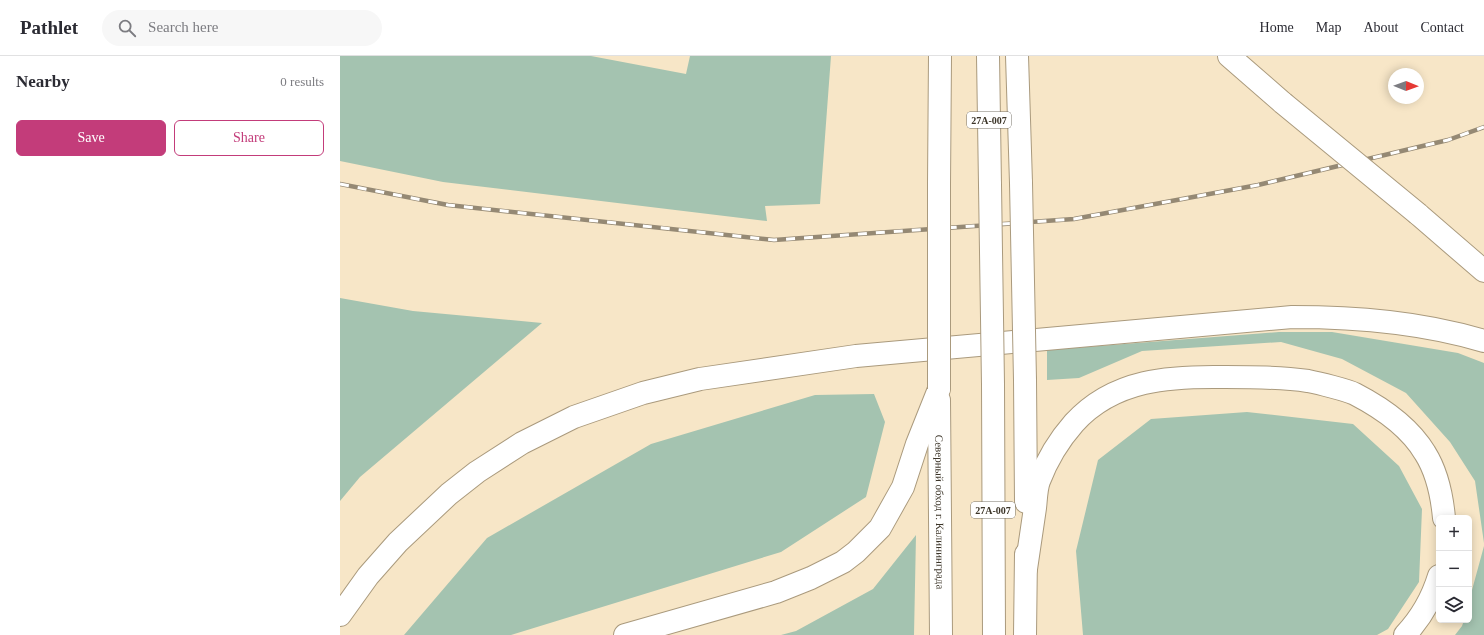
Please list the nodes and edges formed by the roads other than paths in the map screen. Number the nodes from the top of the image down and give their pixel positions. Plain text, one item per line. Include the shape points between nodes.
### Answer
1 (940, 56) edge
2 (988, 56) edge
3 (1017, 56) edge
4 (1229, 56) edge
5 (1484, 271) edge
6 (1484, 340) edge
7 (939, 389) junction
8 (1444, 515) edge
9 (1026, 569) junction
10 (1436, 586) edge
11 (340, 614) edge
12 (624, 635) edge
13 (941, 635) edge
14 (994, 635) edge
15 (1025, 635) edge
16 (1405, 635) edge

1 - 7 highway, Северный обход г. Калининграда, bridge
2 - 14 highway, 27А-007, bridge
3 - 9 highway, bridge via 1025,380
4 - 5 highway, bridge
6 - 11 highway via 1434,328 1377,320 1292,317 856,356 700,379 643,393 574,417 522,443 477,472 423,517 398,542 368,576
7 - 12 highway via 903,487 880,528 856,552 843,562 776,592
7 - 13 highway, Северный обход г. Калининграда
8 - 9 highway via 1436,477 1426,454 1408,432 1384,412 1354,394 1309,381 1264,377 1188,376 1159,379 1111,394 1074,423 1054,448 1038,482
9 - 15 highway
10 - 16 highway via 1424,611

